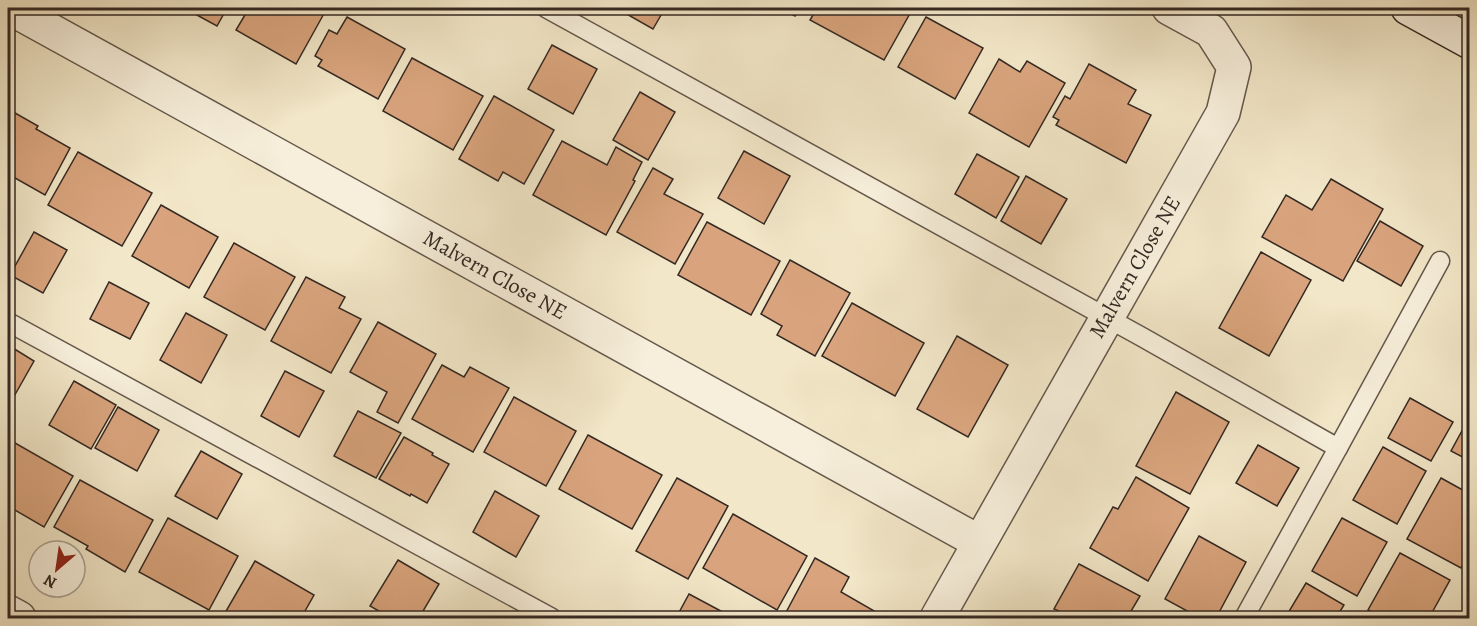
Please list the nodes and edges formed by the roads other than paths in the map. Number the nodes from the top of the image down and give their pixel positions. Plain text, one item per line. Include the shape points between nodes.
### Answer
1 (10, 8) edge
2 (546, 8) edge
3 (1169, 8) edge
4 (1408, 8) edge
5 (1470, 42) edge
6 (1440, 261) dead end
7 (1106, 318) junction
8 (8, 322) edge
9 (1338, 448) junction
10 (979, 542) junction
11 (8, 612) edge
12 (19, 618) edge
13 (552, 618) edge
14 (937, 618) edge
15 (1244, 618) edge

1 - 10 street, Malvern Close NE
2 - 7 lane
3 - 7 street, Malvern Close NE via 1211,31 1234,67 1223,113
4 - 5 street
6 - 9 lane
7 - 9 lane
7 - 10 street, Malvern Close NE
8 - 13 lane
9 - 15 lane
10 - 14 street, Malvern Close NE
11 - 12 street

